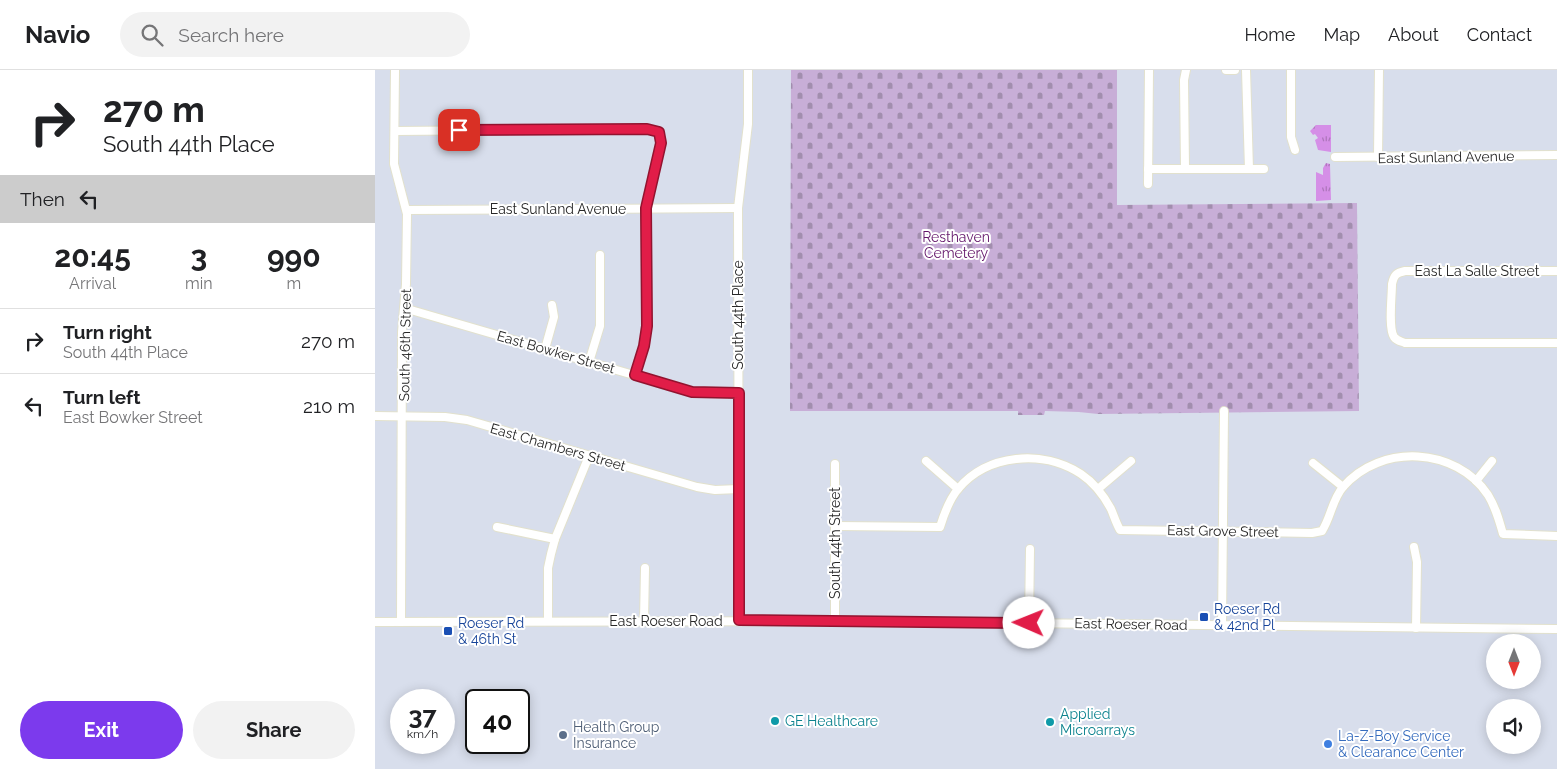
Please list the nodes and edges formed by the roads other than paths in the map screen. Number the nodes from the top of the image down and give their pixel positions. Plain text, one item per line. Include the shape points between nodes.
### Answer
1 (395, 70) edge
2 (748, 70) edge
3 (1149, 70) edge
4 (1186, 70) edge
5 (1226, 70) edge
6 (1235, 70) edge
7 (1246, 70) edge
8 (1291, 70) edge
9 (1379, 70) edge
10 (395, 130) junction
11 (1295, 150) dead end
12 (1557, 156) edge
13 (1335, 157) dead end
14 (1379, 157) junction
15 (1185, 168) junction
16 (1148, 169) junction
17 (1249, 169) junction
18 (1264, 169) dead end
19 (1148, 184) dead end
20 (646, 208) junction
21 (738, 208) junction
22 (407, 210) junction
23 (600, 255) dead end
24 (1557, 271) edge
25 (552, 305) dead end
26 (404, 308) junction
27 (1557, 343) edge
28 (545, 349) junction
29 (589, 362) junction
30 (635, 375) junction
31 (739, 393) junction
32 (1224, 411) dead end
33 (375, 416) edge
34 (403, 417) junction
35 (589, 456) junction
36 (926, 461) dead end
37 (1131, 461) dead end
38 (1492, 461) dead end
39 (1313, 463) dead end
40 (835, 464) dead end
41 (1476, 481) junction
42 (1343, 487) junction
43 (739, 489) junction
44 (958, 489) junction
45 (1098, 489) junction
46 (836, 526) junction
47 (497, 527) dead end
48 (1223, 532) junction
49 (1557, 536) edge
50 (555, 539) junction
51 (1414, 547) dead end
52 (1030, 549) dead end
53 (645, 568) dead end
54 (739, 620) junction
55 (548, 621) junction
56 (644, 621) junction
57 (835, 621) junction
58 (375, 622) edge
59 (401, 622) junction
60 (1029, 623) junction
61 (1222, 626) junction
62 (1416, 628) junction
63 (1557, 629) edge

1 - 10 street, South 46th Street
2 - 21 street, South 44th Place via 747,124
3 - 16 street
4 - 15 street
5 - 6 street
7 - 17 street
8 - 11 street via 1291,137
9 - 14 street
10 - 20 street via 647,129 659,132 661,143
10 - 22 street, South 46th Street via 394,164
12 - 14 street, East Sunland Avenue
13 - 14 street, East Sunland Avenue
15 - 16 street
15 - 17 street
16 - 19 street
17 - 18 street
20 - 21 street, East Sunland Avenue
20 - 22 street, East Sunland Avenue
20 - 30 street via 647,326
21 - 31 street, South 44th Place
22 - 26 street, South 46th Street
23 - 29 street via 600,326
24 - 27 street, East La Salle Street via 1405,271 1397,272 1392,284 1393,335 1405,343
25 - 28 street via 554,317
26 - 28 street, East Bowker Street
26 - 34 street, South 46th Street
28 - 29 street, East Bowker Street
29 - 30 street, East Bowker Street
30 - 31 street, East Bowker Street via 692,392
31 - 43 street, South 44th Place
32 - 48 street
33 - 34 street, East Chambers Street
34 - 35 street, East Chambers Street via 467,420
34 - 59 street, South 46th Street
35 - 43 street, East Chambers Street via 697,487
35 - 50 street
36 - 44 street
37 - 45 street
38 - 41 street
39 - 42 street
40 - 46 street, South 44th Street
41 - 42 street, East Grove Street via 1456,466 1424,456 1391,457 1363,470
41 - 49 street, East Grove Street via 1497,512 1503,534
42 - 48 street, East Grove Street via 1322,531
43 - 54 street, South 44th Place
44 - 45 street, East Grove Street via 974,475 995,464 1023,457 1054,461 1081,474
44 - 46 street, East Grove Street via 940,527
45 - 48 street, East Grove Street via 1120,530
46 - 57 street, South 44th Street
47 - 50 street
48 - 61 street
50 - 55 street via 548,568
51 - 62 street via 1417,562
52 - 60 street
53 - 56 street
54 - 56 street, East Roeser Road
54 - 57 street, East Roeser Road
55 - 56 street, East Roeser Road
55 - 59 street, East Roeser Road
57 - 60 street, East Roeser Road
58 - 59 street, East Roeser Road
60 - 61 street, East Roeser Road
61 - 62 street, East Roeser Road
62 - 63 street, East Roeser Road

